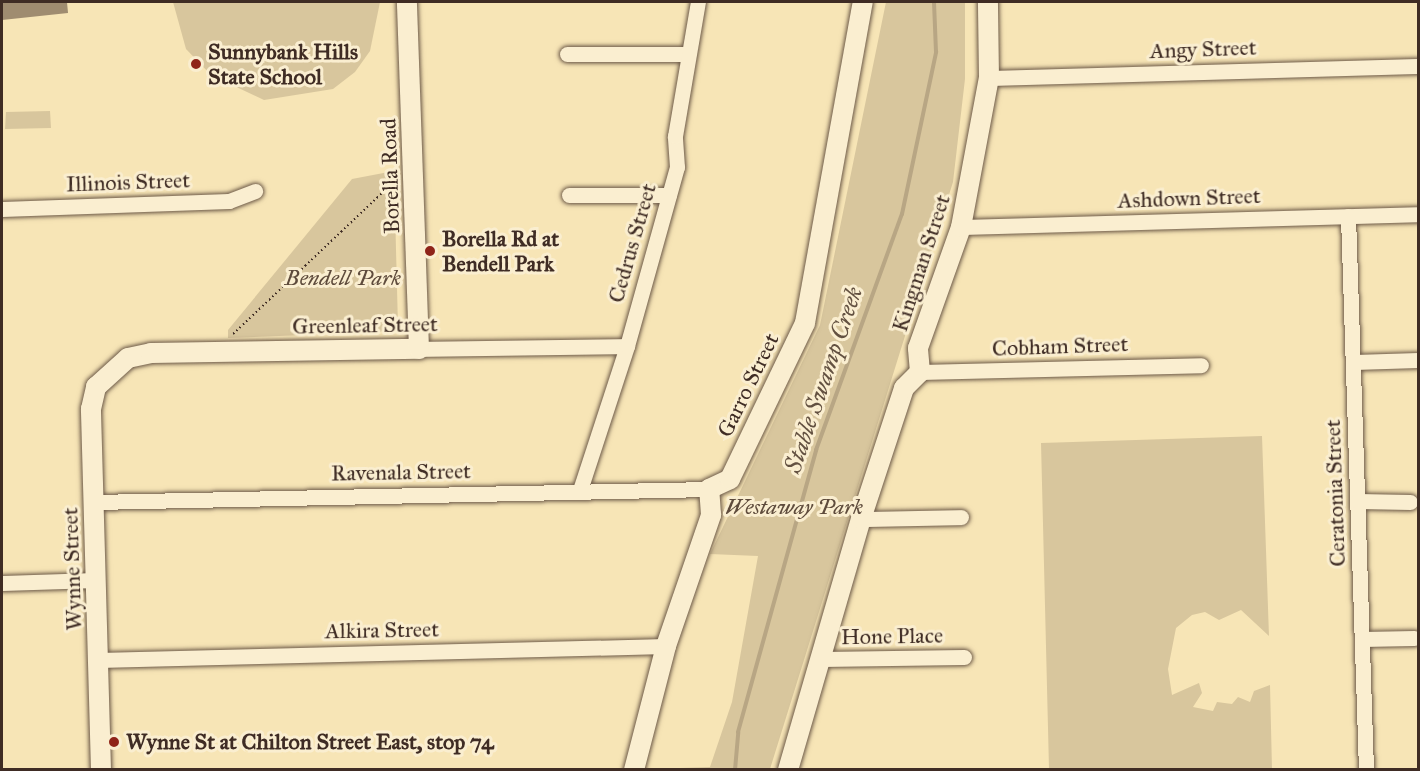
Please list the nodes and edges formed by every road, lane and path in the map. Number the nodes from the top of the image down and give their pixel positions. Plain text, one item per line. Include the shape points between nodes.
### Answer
1 (407, 2) edge
2 (698, 2) edge
3 (863, 2) edge
4 (988, 2) edge
5 (567, 54) dead end
6 (688, 54) junction
7 (1419, 66) edge
8 (989, 78) junction
9 (398, 178) dead end
10 (255, 191) dead end
11 (569, 195) dead end
12 (669, 195) junction
13 (2, 209) edge
14 (1419, 214) edge
15 (1347, 216) junction
16 (961, 227) junction
17 (225, 335) dead end
18 (627, 346) junction
19 (419, 349) junction
20 (1419, 360) edge
21 (1354, 362) junction
22 (1201, 365) dead end
23 (920, 372) junction
24 (108, 373) joint
25 (709, 489) junction
26 (580, 490) junction
27 (1358, 501) junction
28 (94, 502) junction
29 (1410, 502) dead end
30 (961, 517) dead end
31 (861, 519) junction
32 (96, 580) junction
33 (2, 583) edge
34 (1413, 638) dead end
35 (1362, 639) junction
36 (666, 646) junction
37 (964, 657) dead end
38 (821, 659) junction
39 (98, 660) junction
40 (101, 770) edge
41 (634, 770) edge
42 (788, 770) edge
43 (1366, 770) edge

1 - 19 street, Borella Road
2 - 6 street, Cedrus Street
3 - 25 street, Garro Street via 805,322 730,479
4 - 8 street, Kingman Street
5 - 6 street
6 - 12 street, Cedrus Street
7 - 8 street, Angy Street
8 - 16 street, Kingman Street
9 - 17 path via 337,231 238,332
10 - 13 street, Illinois Street via 229,201
11 - 12 street
12 - 18 street, Cedrus Street
14 - 15 street, Ashdown Street
15 - 16 street, Ashdown Street
15 - 21 street, Ceratonia Street
16 - 23 street, Kingman Street via 918,348
18 - 19 street, Greenleaf Street
18 - 26 street, Cedrus Street
19 - 24 street, Greenleaf Street via 151,353 128,358
20 - 21 street
21 - 27 street, Ceratonia Street
22 - 23 street, Cobham Street
23 - 31 street via 904,388
24 - 28 street, Wynne Street via 96,387 91,409
25 - 26 street, Ravenala Street
25 - 36 street via 711,515
26 - 28 street, Ravenala Street
27 - 29 street
27 - 35 street, Ceratonia Street
28 - 32 street, Wynne Street
30 - 31 street
31 - 38 street
32 - 33 street
32 - 39 street, Wynne Street
34 - 35 street
35 - 43 street, Ceratonia Street
36 - 39 street, Alkira Street
36 - 41 street
37 - 38 street, Hone Place
38 - 42 street
39 - 40 street, Wynne Street

